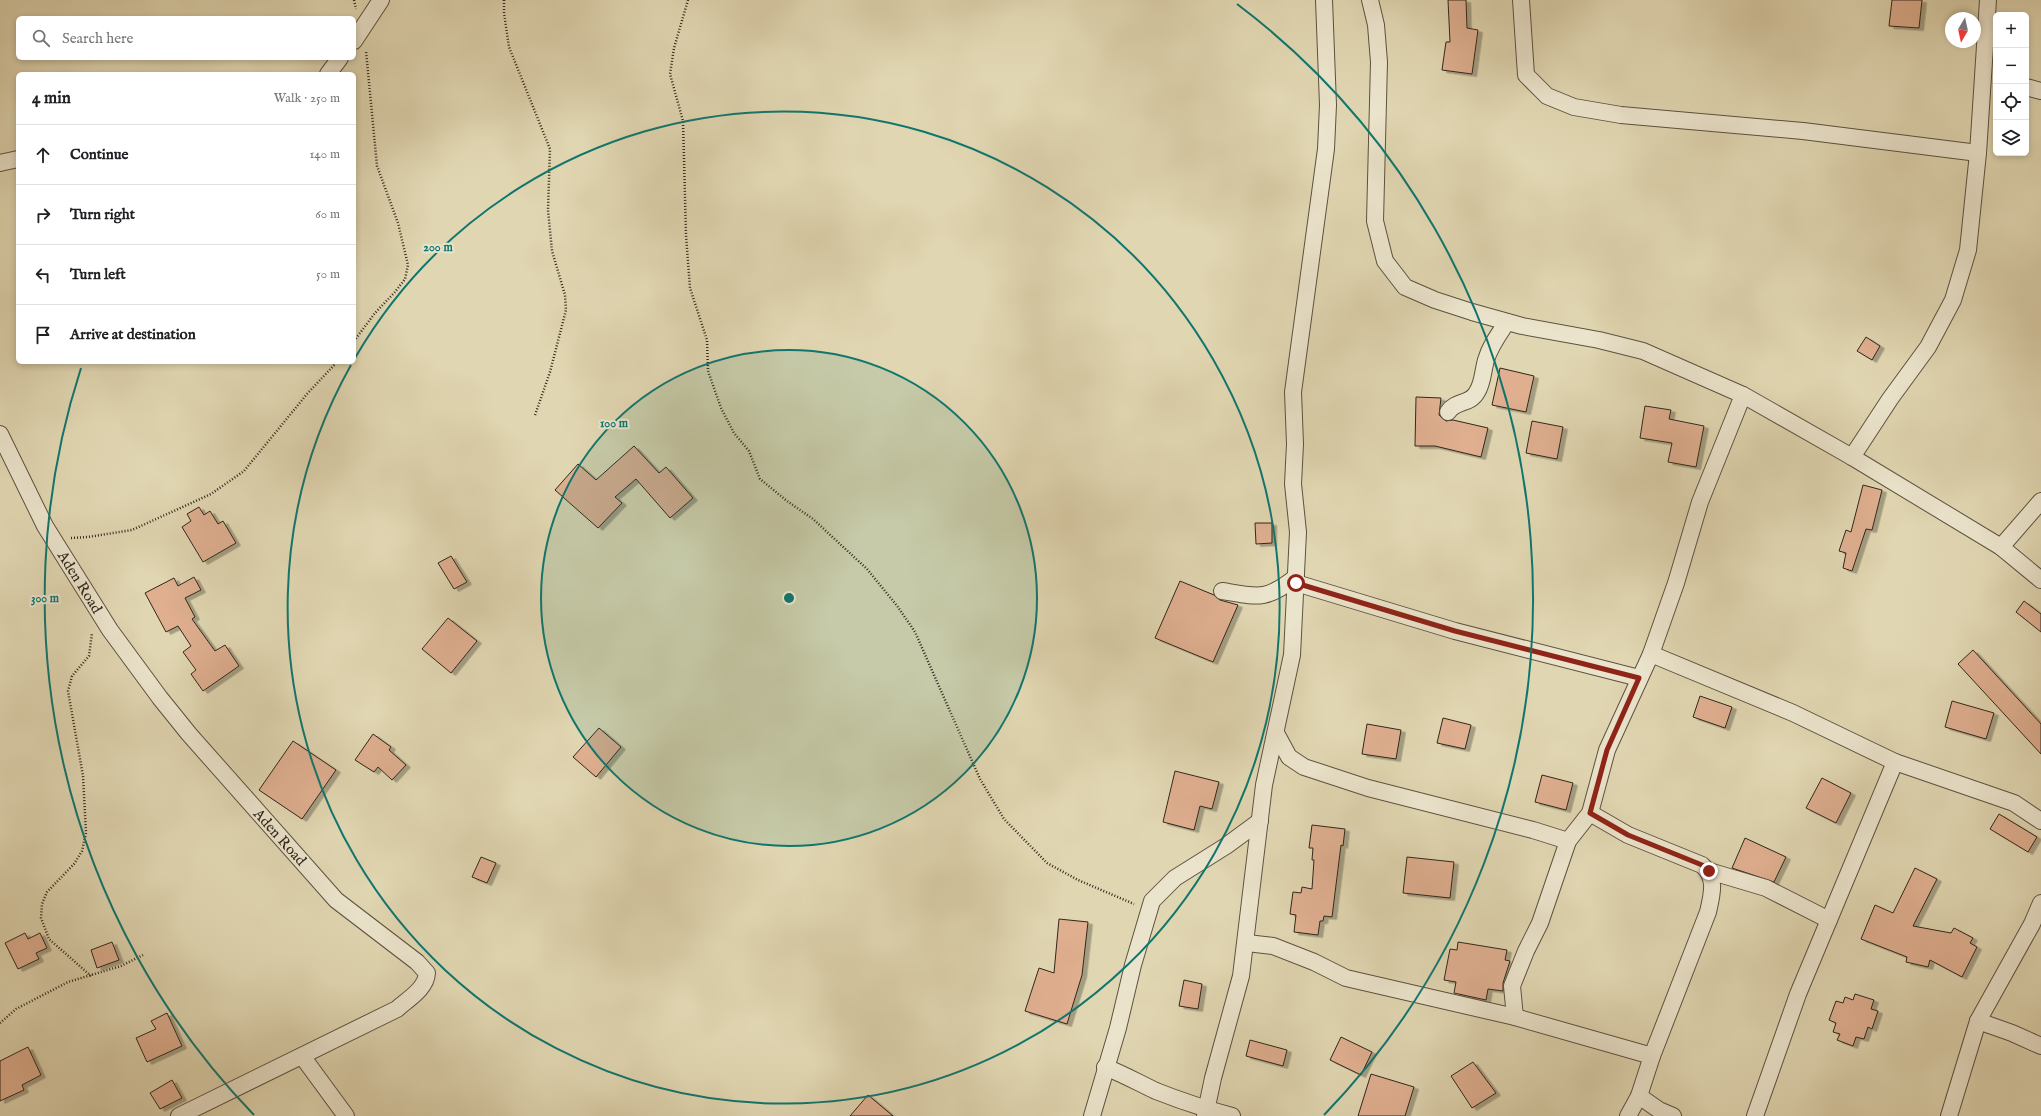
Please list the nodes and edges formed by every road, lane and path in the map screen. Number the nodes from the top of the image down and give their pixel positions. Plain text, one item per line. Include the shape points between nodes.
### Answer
1 (354, 0) edge
2 (381, 0) edge
3 (504, 0) edge
4 (688, 0) edge
5 (1324, 0) edge
6 (1370, 0) edge
7 (1521, 0) edge
8 (1988, 0) edge
9 (356, 16) edge
10 (356, 18) edge
11 (358, 35) edge
12 (338, 60) edge
13 (330, 72) edge
14 (1989, 76) edge
15 (2029, 88) edge
16 (2041, 91) edge
17 (1978, 153) junction
18 (16, 159) edge
19 (0, 163) edge
20 (1507, 322) junction
21 (356, 338) edge
22 (335, 364) edge
23 (1743, 394) junction
24 (1448, 412) dead end
25 (535, 415) dead end
26 (0, 434) edge
27 (1852, 457) junction
28 (2041, 501) edge
29 (53, 538) junction
30 (2001, 547) junction
31 (1296, 580) junction
32 (2041, 580) edge
33 (1222, 591) dead end
34 (92, 628) dead end
35 (1651, 654) junction
36 (1639, 678) junction
37 (1276, 733) junction
38 (1894, 762) junction
39 (1590, 813) junction
40 (1260, 821) junction
41 (2041, 821) edge
42 (1568, 841) junction
43 (1709, 871) junction
44 (2041, 903) edge
45 (1149, 910) junction
46 (1829, 920) junction
47 (1247, 943) junction
48 (143, 955) dead end
49 (90, 976) junction
50 (1514, 1017) junction
51 (1978, 1020) junction
52 (0, 1023) edge
53 (2041, 1046) edge
54 (302, 1056) junction
55 (1652, 1056) junction
56 (1105, 1067) junction
57 (1639, 1096) junction
58 (1206, 1113) edge
59 (179, 1116) edge
60 (346, 1116) edge
61 (1092, 1116) edge
62 (1232, 1116) edge
63 (1628, 1116) edge
64 (1673, 1116) edge
65 (1755, 1116) edge
66 (1949, 1116) edge

1 - 9 path
2 - 11 street
3 - 25 path via 509,47 550,149 548,210 552,251 565,295 566,310 550,372
4 - 45 path via 674,48 670,74 683,121 690,288 707,340 708,371 721,408 734,433 749,451 760,479 813,519 867,569 915,632 980,779 1004,819 1047,863 1078,880
5 - 31 street via 1328,104 1326,149 1293,392 1293,484 1298,532
6 - 20 street via 1376,25 1379,62 1375,220 1384,261 1405,287 1435,300
7 - 17 street via 1526,74 1547,96 1574,107 1644,117 1803,131
8 - 14 street
10 - 11 path
11 - 21 path via 368,68 377,166 398,223 408,265 405,279
12 - 13 street
14 - 17 street
15 - 16 street
17 - 27 street via 1968,250 1953,300 1928,347
18 - 19 street
20 - 23 street via 1643,351
20 - 24 street via 1486,359 1476,394 1472,399 1452,406
22 - 29 path via 244,471 211,494 132,530 88,537
23 - 27 street
23 - 35 street via 1700,502 1676,583
26 - 29 street, Aden Road
27 - 30 street
28 - 30 street
29 - 54 street, Aden Road via 110,630 189,734 336,900 417,962 427,973 425,983 419,990 396,1009
30 - 32 street
31 - 33 street via 1271,594 1246,595
31 - 36 street via 1455,631
31 - 37 street via 1292,654
34 - 49 path via 89,656 72,676 68,691 83,776 86,833 82,851 74,864 47,892 40,918 49,939
35 - 36 street
35 - 38 street via 1793,713
36 - 39 street via 1607,750
37 - 40 street via 1264,785
37 - 42 street via 1289,757 1304,767 1368,788
38 - 41 street via 2014,803
38 - 46 street
39 - 42 street
39 - 43 street via 1628,835 1702,865
40 - 45 street via 1175,878 1152,901
40 - 47 street
42 - 50 street via 1540,924 1512,986
43 - 46 street via 1766,888
43 - 55 street via 1713,880 1708,912
44 - 51 street via 2032,924
45 - 56 street
46 - 65 street via 1798,994
47 - 50 street via 1272,946 1346,978
47 - 58 street via 1242,976 1213,1078
48 - 49 path via 122,966
49 - 52 path via 68,982 40,996 16,1009
50 - 55 street
51 - 53 street
51 - 66 street
54 - 59 street, Aden Road
54 - 60 street
55 - 57 street
56 - 58 street
56 - 61 street
57 - 63 street
57 - 64 street
58 - 62 street

